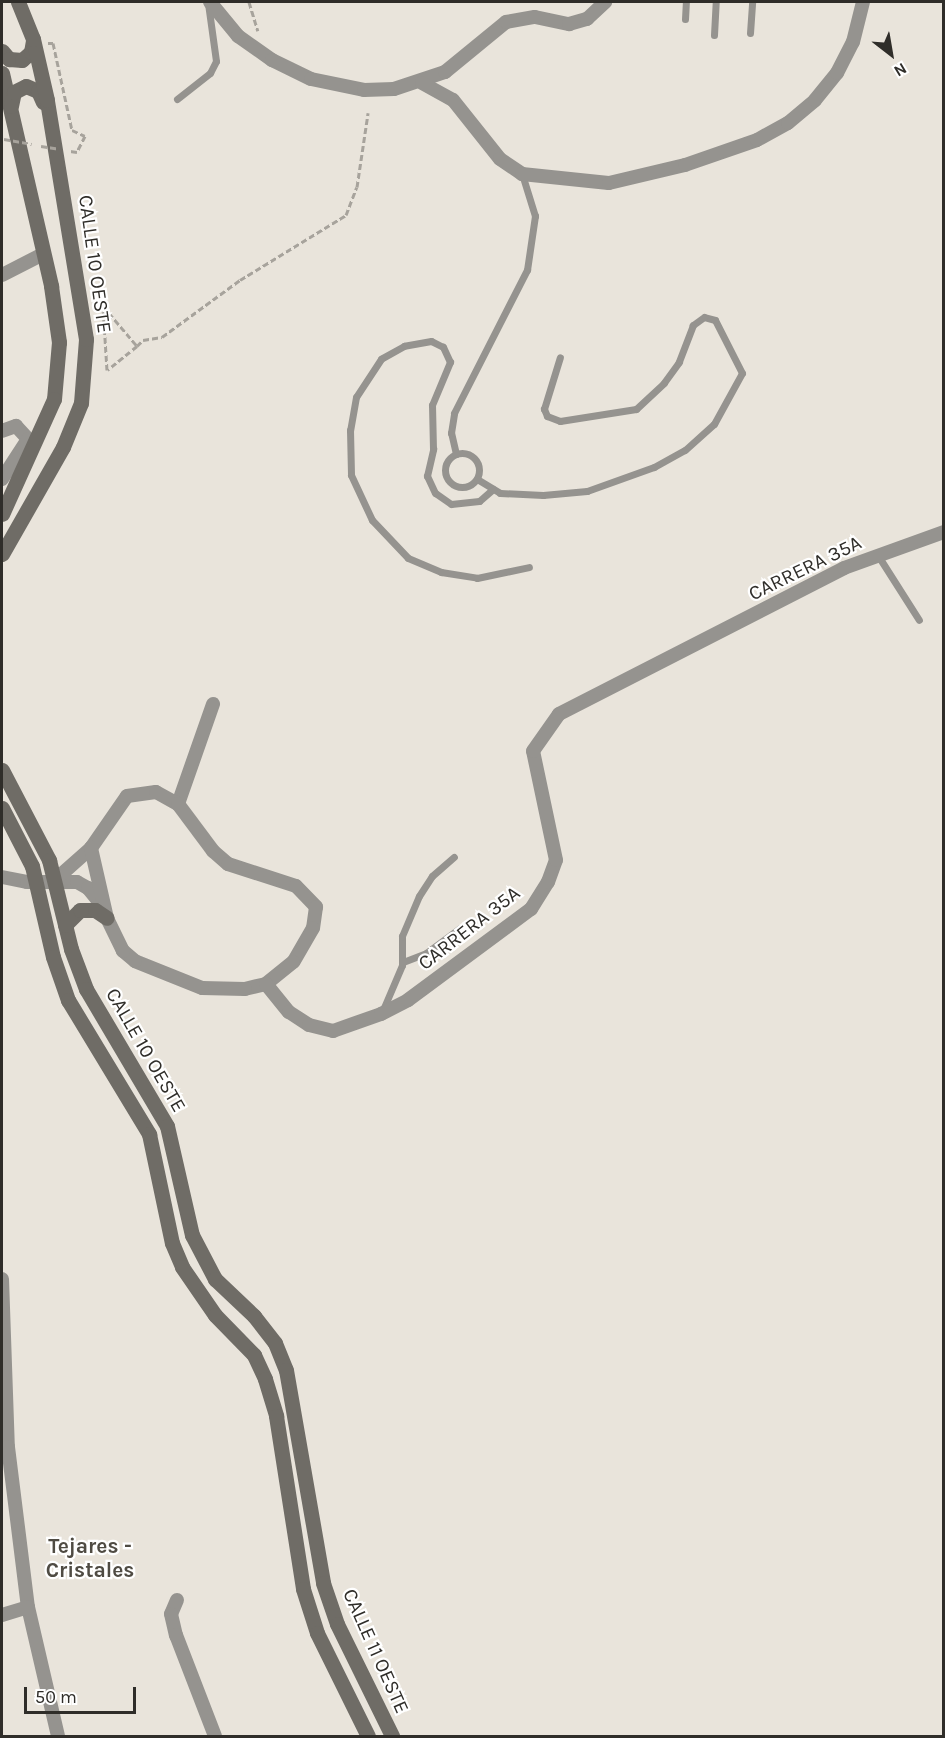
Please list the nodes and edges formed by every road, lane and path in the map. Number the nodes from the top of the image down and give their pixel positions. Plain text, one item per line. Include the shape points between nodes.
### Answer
1 (18, 2) edge
2 (208, 2) edge
3 (605, 2) edge
4 (686, 2) edge
5 (716, 2) edge
6 (752, 2) edge
7 (863, 2) edge
8 (685, 19) dead end
9 (750, 33) dead end
10 (714, 35) dead end
11 (33, 39) junction
12 (53, 43) dead end
13 (2, 51) edge
14 (2, 73) edge
15 (422, 83) junction
16 (177, 99) dead end
17 (10, 107) junction
18 (368, 113) dead end
19 (4, 139) dead end
20 (60, 171) junction
21 (522, 174) junction
22 (42, 255) junction
23 (2, 274) edge
24 (137, 346) junction
25 (560, 357) dead end
26 (2, 431) edge
27 (456, 454) junction
28 (2, 479) edge
29 (477, 479) junction
30 (493, 489) junction
31 (2, 514) edge
32 (944, 532) edge
33 (2, 554) edge
34 (877, 554) junction
35 (529, 567) dead end
36 (919, 620) dead end
37 (213, 704) dead end
38 (2, 770) edge
39 (178, 804) junction
40 (2, 808) edge
41 (91, 848) junction
42 (454, 857) dead end
43 (2, 877) edge
44 (55, 880) junction
45 (35, 881) junction
46 (107, 918) junction
47 (65, 925) junction
48 (460, 928) dead end
49 (403, 962) junction
50 (266, 984) junction
51 (381, 1014) junction
52 (2, 1279) edge
53 (5, 1447) edge
54 (323, 1583) joint
55 (177, 1600) dead end
56 (28, 1607) junction
57 (2, 1615) edge
58 (58, 1737) edge
59 (215, 1737) edge
60 (368, 1737) edge
61 (392, 1737) edge

1 - 11 main road, CALLE 10 OESTE
2 - 15 street via 238,36 272,60 311,79 364,90
2 - 16 lane via 216,61 210,73
3 - 15 street via 587,19 569,24 535,16 506,22 466,58
4 - 8 lane
5 - 10 lane
6 - 9 lane
7 - 21 street via 853,42 837,73 788,123 757,140 685,165 609,183
11 - 13 main road via 32,52 22,60 9,59
11 - 20 main road, CALLE 10 OESTE
12 - 19 path, bridge via 72,130 85,136 77,152
14 - 17 main road
15 - 21 street via 453,100 500,159
17 - 20 main road via 20,88 30,87 38,92 51,152
17 - 22 main road
18 - 24 path via 357,187 346,215 240,280 162,337 143,340
20 - 33 main road, CALLE 10 OESTE via 84,312 81,403 63,447
21 - 27 lane via 535,216 527,270 454,413 452,434
22 - 23 street
22 - 31 main road via 59,342 54,399
24 - 24 path via 107,370 103,306 117,322
25 - 30 lane via 544,409 547,416 560,421 636,409 664,383 679,362 693,325 704,317 716,320 742,373 714,424 685,450 654,467 587,491 543,495 500,493
26 - 28 street via 16,426 28,439
27 - 29 lane via 475,458 479,466
27 - 29 lane via 444,470 447,479 464,488
29 - 30 lane
30 - 35 lane via 478,501 460,505 442,499 430,485 426,467 433,449 430,418 450,362 443,346 430,341 404,346 381,359 356,397 350,430 351,475 372,520 408,558 441,572 477,578
32 - 34 street, CARRERA 35A
34 - 36 lane
34 - 51 street, CARRERA 35A via 560,714 533,751 556,860 549,882 531,909 408,1000
37 - 39 street
38 - 44 main road, CALLE 10 OESTE via 38,833
39 - 41 street via 156,792 127,796
39 - 50 street via 213,851 228,864 285,880 316,907 313,928 293,962
40 - 45 main road, CALLE 10 OESTE via 21,841
41 - 44 street
41 - 46 street
42 - 49 lane via 424,886 402,936
43 - 45 street
44 - 45 street
44 - 46 street via 87,888 97,896
44 - 47 main road, CALLE 10 OESTE
45 - 60 main road, CALLE 10 OESTE via 68,1000 149,1134 172,1243 182,1267 215,1315 254,1355 265,1379 276,1416 303,1589 317,1633
46 - 47 main road via 95,910 80,910
46 - 50 street via 123,951 135,961 202,988 244,989
47 - 54 main road, CALLE 10 OESTE via 86,989 167,1126 192,1235 215,1279 254,1316 275,1343 286,1370
48 - 49 lane via 426,952
49 - 51 lane
50 - 51 street, CARRERA 35A via 289,1012 309,1025 333,1031
52 - 53 street
53 - 56 street
54 - 61 main road, CALLE 11 OESTE via 337,1624
55 - 59 street via 171,1614 176,1635
56 - 57 street
56 - 58 street

